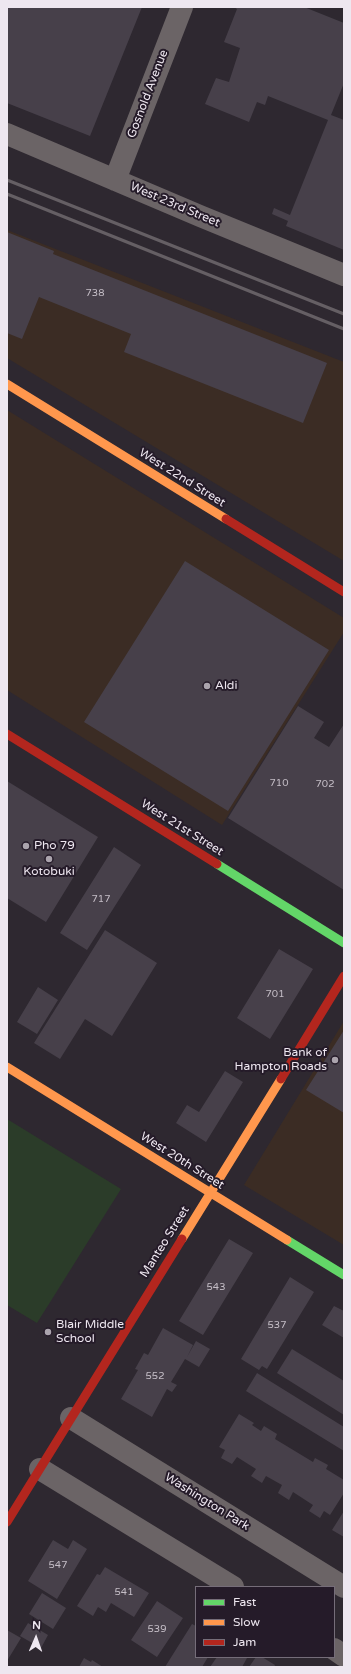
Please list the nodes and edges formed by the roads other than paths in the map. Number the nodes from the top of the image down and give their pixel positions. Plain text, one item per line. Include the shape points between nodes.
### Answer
1 (182, 7) edge
2 (7, 134) edge
3 (115, 180) junction
4 (344, 275) edge
5 (7, 384) edge
6 (344, 592) edge
7 (7, 734) edge
8 (344, 943) edge
9 (344, 976) edge
10 (7, 1067) edge
11 (210, 1192) junction
12 (344, 1275) edge
13 (71, 1418) junction
14 (40, 1469) junction
15 (7, 1522) edge
16 (231, 1586) edge
17 (344, 1587) edge
18 (335, 1650) edge
19 (344, 1656) edge

1 - 3 street, Gosnold Avenue
2 - 3 street, West 23rd Street
3 - 4 street, West 23rd Street
5 - 6 street, West 22nd Street
7 - 8 street, West 21st Street
9 - 11 street, Manteo Street
10 - 11 street, West 20th Street
11 - 12 street, West 20th Street
11 - 13 street, Manteo Street
13 - 14 street, Manteo Street
13 - 17 street, Washington Park
14 - 15 street, Manteo Street
14 - 16 street
18 - 19 street

